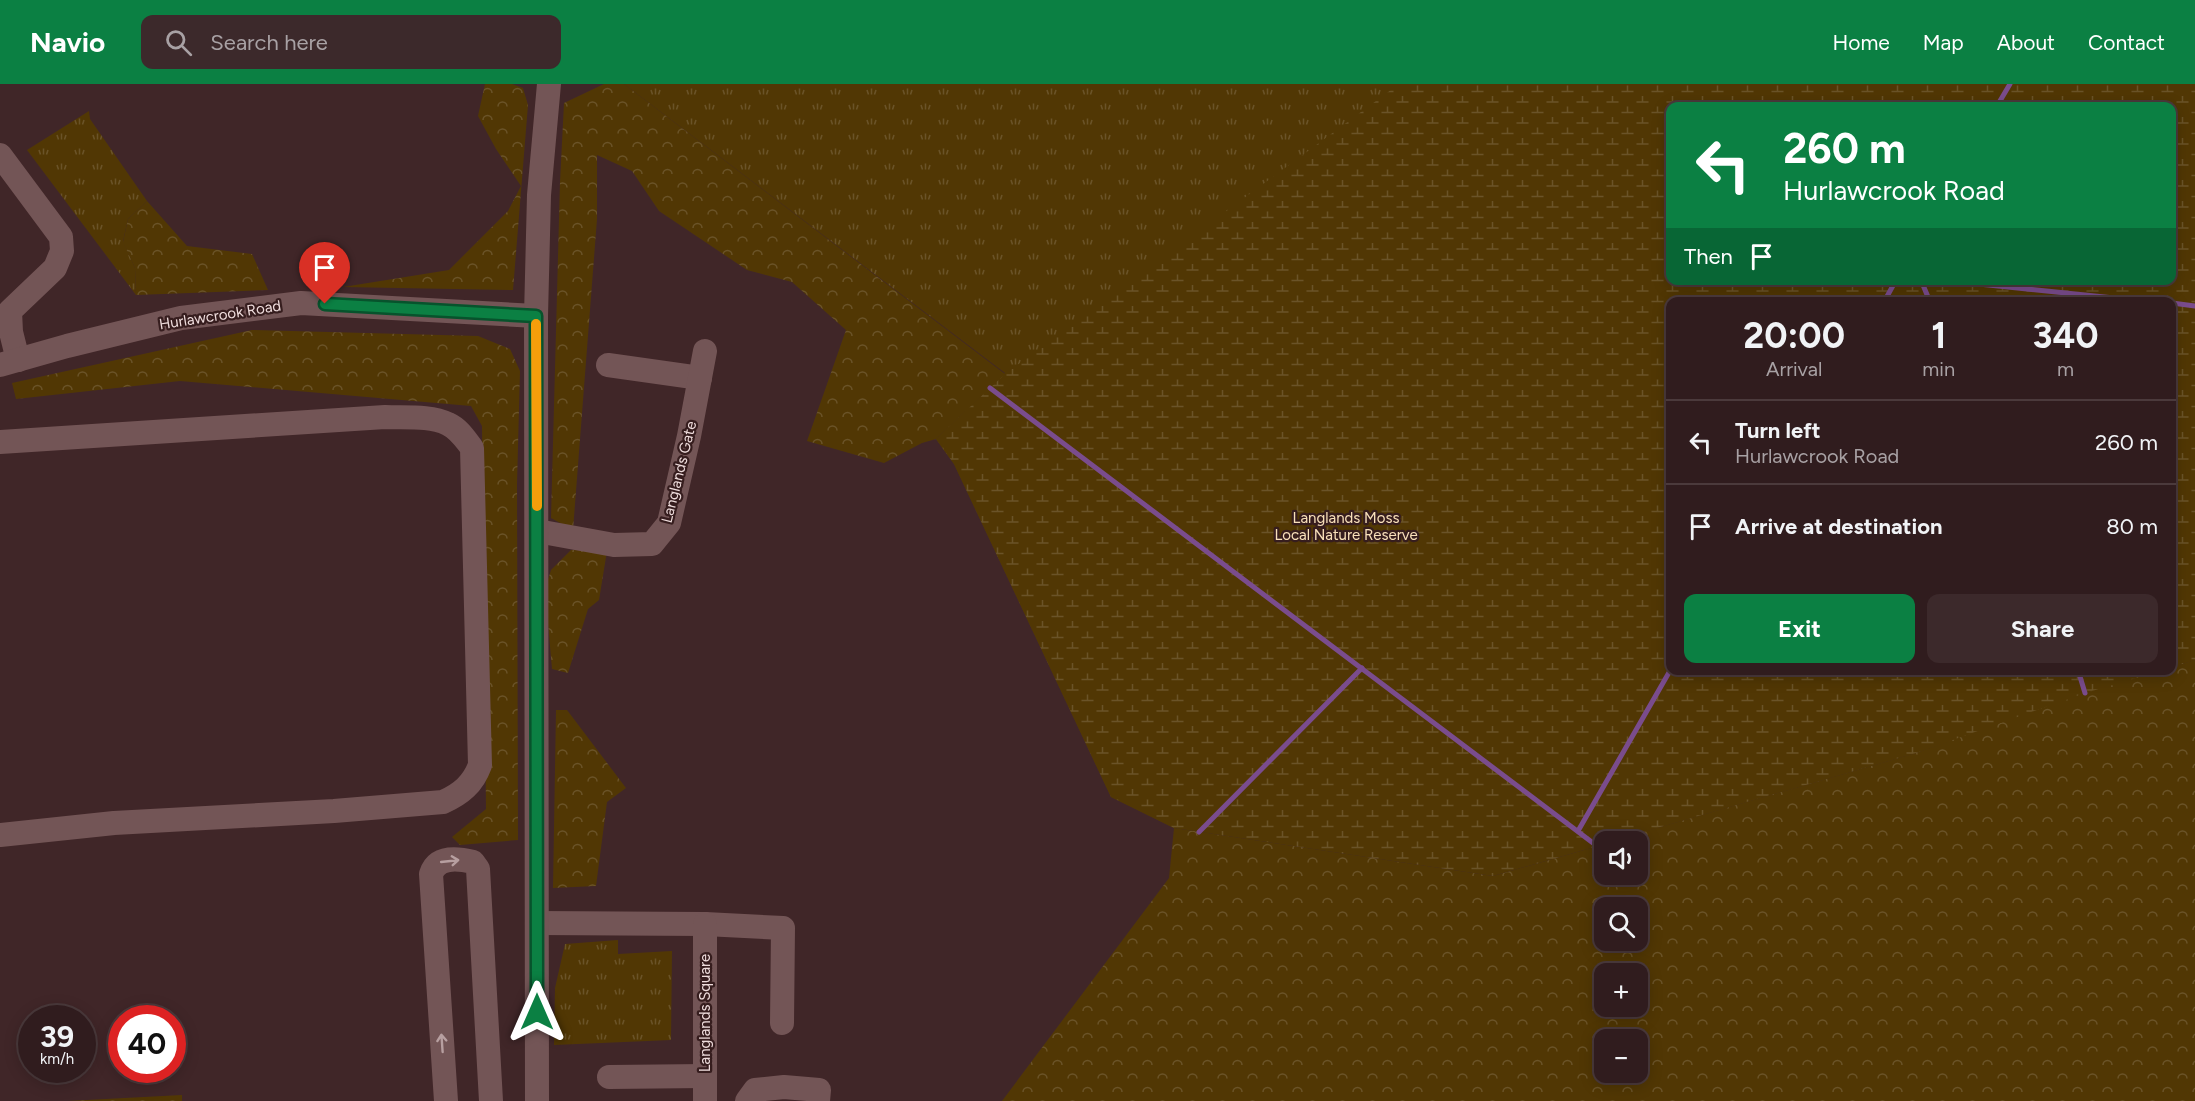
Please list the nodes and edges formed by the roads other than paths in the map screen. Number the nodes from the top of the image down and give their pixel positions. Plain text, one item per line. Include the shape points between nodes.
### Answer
1 (549, 84) edge
2 (0, 155) edge
3 (536, 316) junction
4 (705, 351) dead end
5 (9, 363) edge
6 (608, 365) dead end
7 (700, 378) junction
8 (0, 442) edge
9 (537, 531) junction
10 (0, 835) edge
11 (537, 923) junction
12 (705, 924) junction
13 (782, 1023) dead end
14 (705, 1076) junction
15 (609, 1077) dead end
16 (749, 1100) edge
17 (446, 1101) edge
18 (491, 1101) edge
19 (537, 1101) edge
20 (705, 1101) edge
21 (818, 1101) edge

1 - 3 street via 539,195
2 - 5 street via 61,237 62,251 55,268 10,311
3 - 5 street, Hurlawcrook Road via 301,303 181,318
3 - 9 street
4 - 7 street, Langlands Gate
6 - 7 street
7 - 9 street, Langlands Gate via 669,523 652,544 614,545
8 - 10 street via 385,417 448,423 472,448 480,765 475,778 458,795 443,802 114,823
9 - 11 street
11 - 12 street
11 - 19 street
12 - 13 street via 783,928
12 - 14 street, Langlands Square
14 - 15 street
14 - 20 street, Langlands Square
16 - 21 street via 755,1090 784,1087 819,1090
17 -> 18 street via 431,874 434,865 441,861 462,860 473,862 478,869

